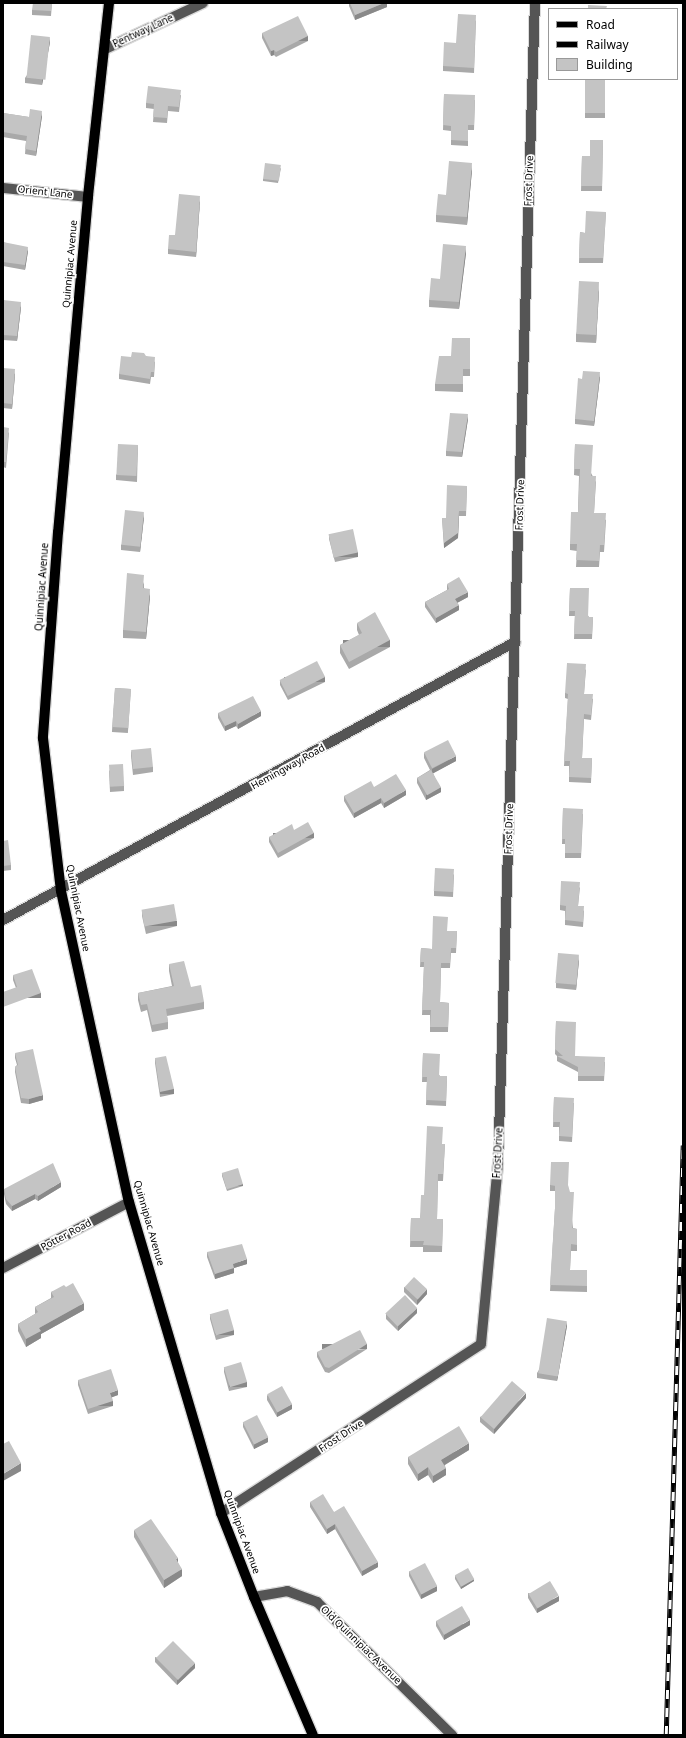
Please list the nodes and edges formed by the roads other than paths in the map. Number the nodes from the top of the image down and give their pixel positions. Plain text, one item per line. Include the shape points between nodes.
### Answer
1 (109, 3) edge
2 (203, 3) edge
3 (535, 3) edge
4 (105, 49) junction
5 (3, 188) edge
6 (88, 197) junction
7 (515, 642) junction
8 (60, 891) junction
9 (3, 920) edge
10 (129, 1202) junction
11 (3, 1268) edge
12 (222, 1513) junction
13 (254, 1597) junction
14 (313, 1735) edge
15 (452, 1735) edge

1 - 4 main road, Quinnipiac Avenue
2 - 4 street, Pentway Lane
3 - 7 street, Frost Drive
4 - 6 main road, Quinnipiac Avenue
5 - 6 street, Orient Lane
6 - 8 main road, Quinnipiac Avenue via 58,532 43,738
7 - 8 street, Hemingway Road
7 - 12 street, Frost Drive via 498,1165 481,1344
8 - 9 street, Hemingway Road
8 - 10 main road, Quinnipiac Avenue
10 - 11 street, Potter Road
10 - 12 main road, Quinnipiac Avenue
12 - 13 main road, Quinnipiac Avenue
13 - 14 main road, Quinnipiac Avenue
13 - 15 street, Old Quinnipiac Avenue via 287,1591 317,1602

